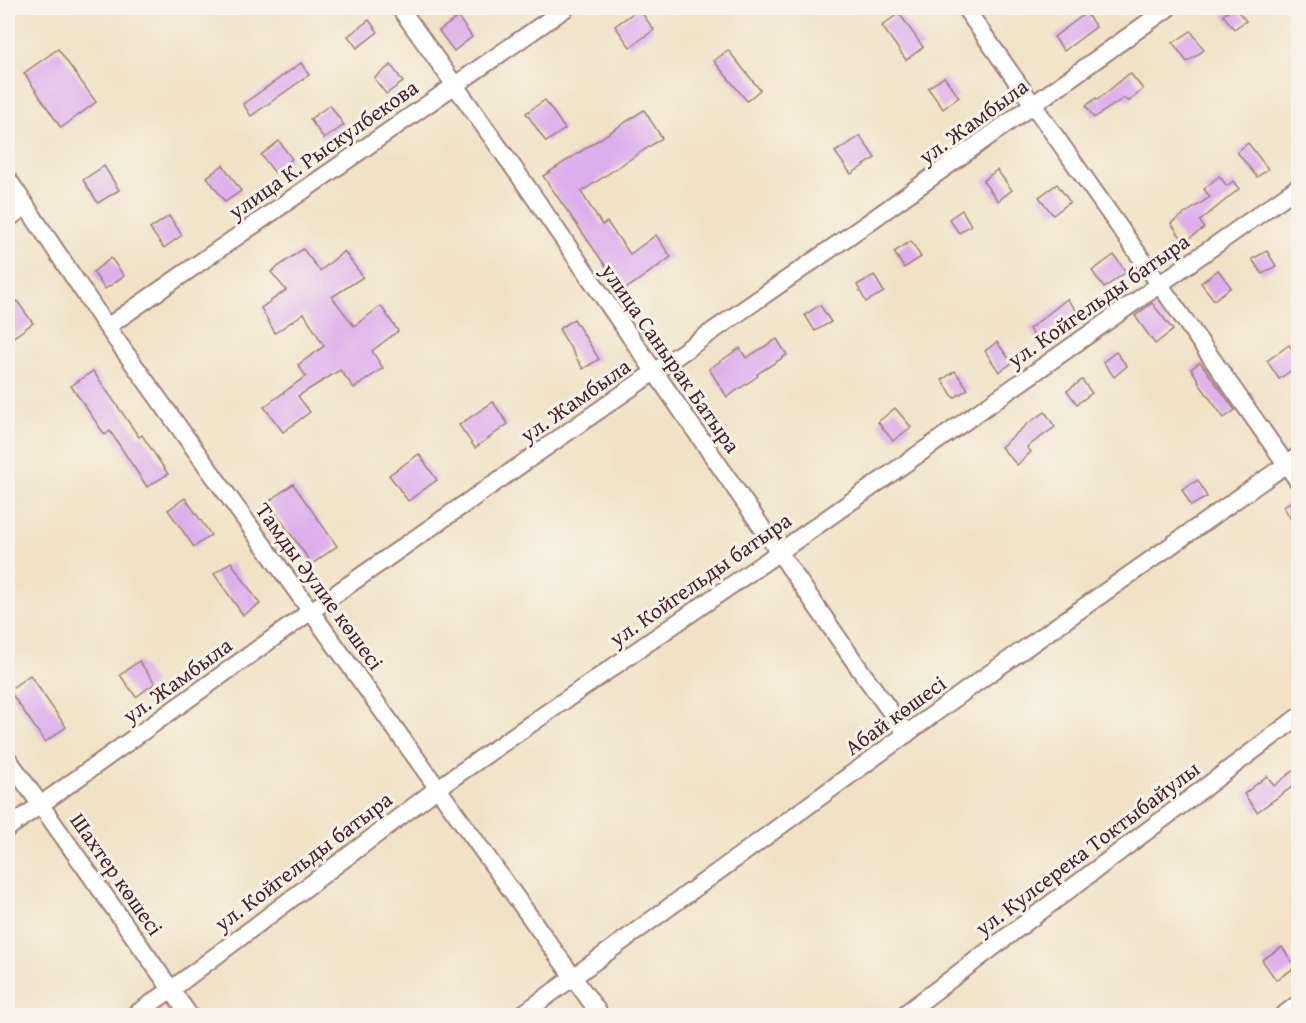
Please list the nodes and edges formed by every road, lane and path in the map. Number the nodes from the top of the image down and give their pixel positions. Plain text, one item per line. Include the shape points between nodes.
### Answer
1 (400, 8) edge
2 (566, 8) edge
3 (965, 8) edge
4 (1168, 8) edge
5 (455, 85) junction
6 (1034, 105) junction
7 (8, 178) edge
8 (1299, 187) edge
9 (26, 206) junction
10 (8, 219) edge
11 (1160, 284) junction
12 (107, 327) junction
13 (653, 373) junction
14 (1292, 460) edge
15 (1299, 481) edge
16 (778, 553) junction
17 (311, 611) junction
18 (1299, 717) edge
19 (907, 734) junction
20 (8, 759) edge
21 (438, 788) junction
22 (40, 806) junction
23 (8, 828) edge
24 (574, 977) junction
25 (172, 989) junction
26 (1299, 1004) edge
27 (133, 1016) edge
28 (190, 1016) edge
29 (520, 1016) edge
30 (601, 1016) edge
31 (902, 1016) edge
32 (1282, 1016) edge

1 - 5 street, улица Санырак Батыра
2 - 5 street, улица К. Рыскулбекова
3 - 6 street
4 - 6 street, ул. Жамбыла
5 - 12 street, улица К. Рыскулбекова
5 - 13 street, улица Санырак Батыра
6 - 11 street
6 - 13 street, ул. Жамбыла
7 - 9 street, Тамды Әулие көшесі
8 - 11 street, ул. Койгельды батыра
9 - 10 street
9 - 12 street, Тамды Әулие көшесі
11 - 14 street
11 - 16 street, ул. Койгельды батыра
12 - 17 street, Тамды Әулие көшесі
13 - 16 street, улица Санырак Батыра
13 - 17 street, ул. Жамбыла
14 - 15 street
14 - 19 street, Абай көшесі
16 - 19 street, улица Санырак Батыра
16 - 21 street, ул. Койгельды батыра
17 - 21 street, Тамды Әулие көшесі
17 - 22 street, ул. Жамбыла
18 - 31 street, ул. Кулсерека Токтыбайулы
19 - 24 street, Абай көшесі
20 - 22 street, Шахтер көшесі
21 - 24 street, Тамды Әулие көшесі
21 - 25 street, ул. Койгельды батыра
22 - 23 street, ул. Жамбыла
22 - 25 street, Шахтер көшесі
24 - 29 street, Абай көшесі
24 - 30 street, Тамды Әулие көшесі
25 - 27 street, ул. Койгельды батыра
25 - 28 street, Шахтер көшесі
26 - 32 street

